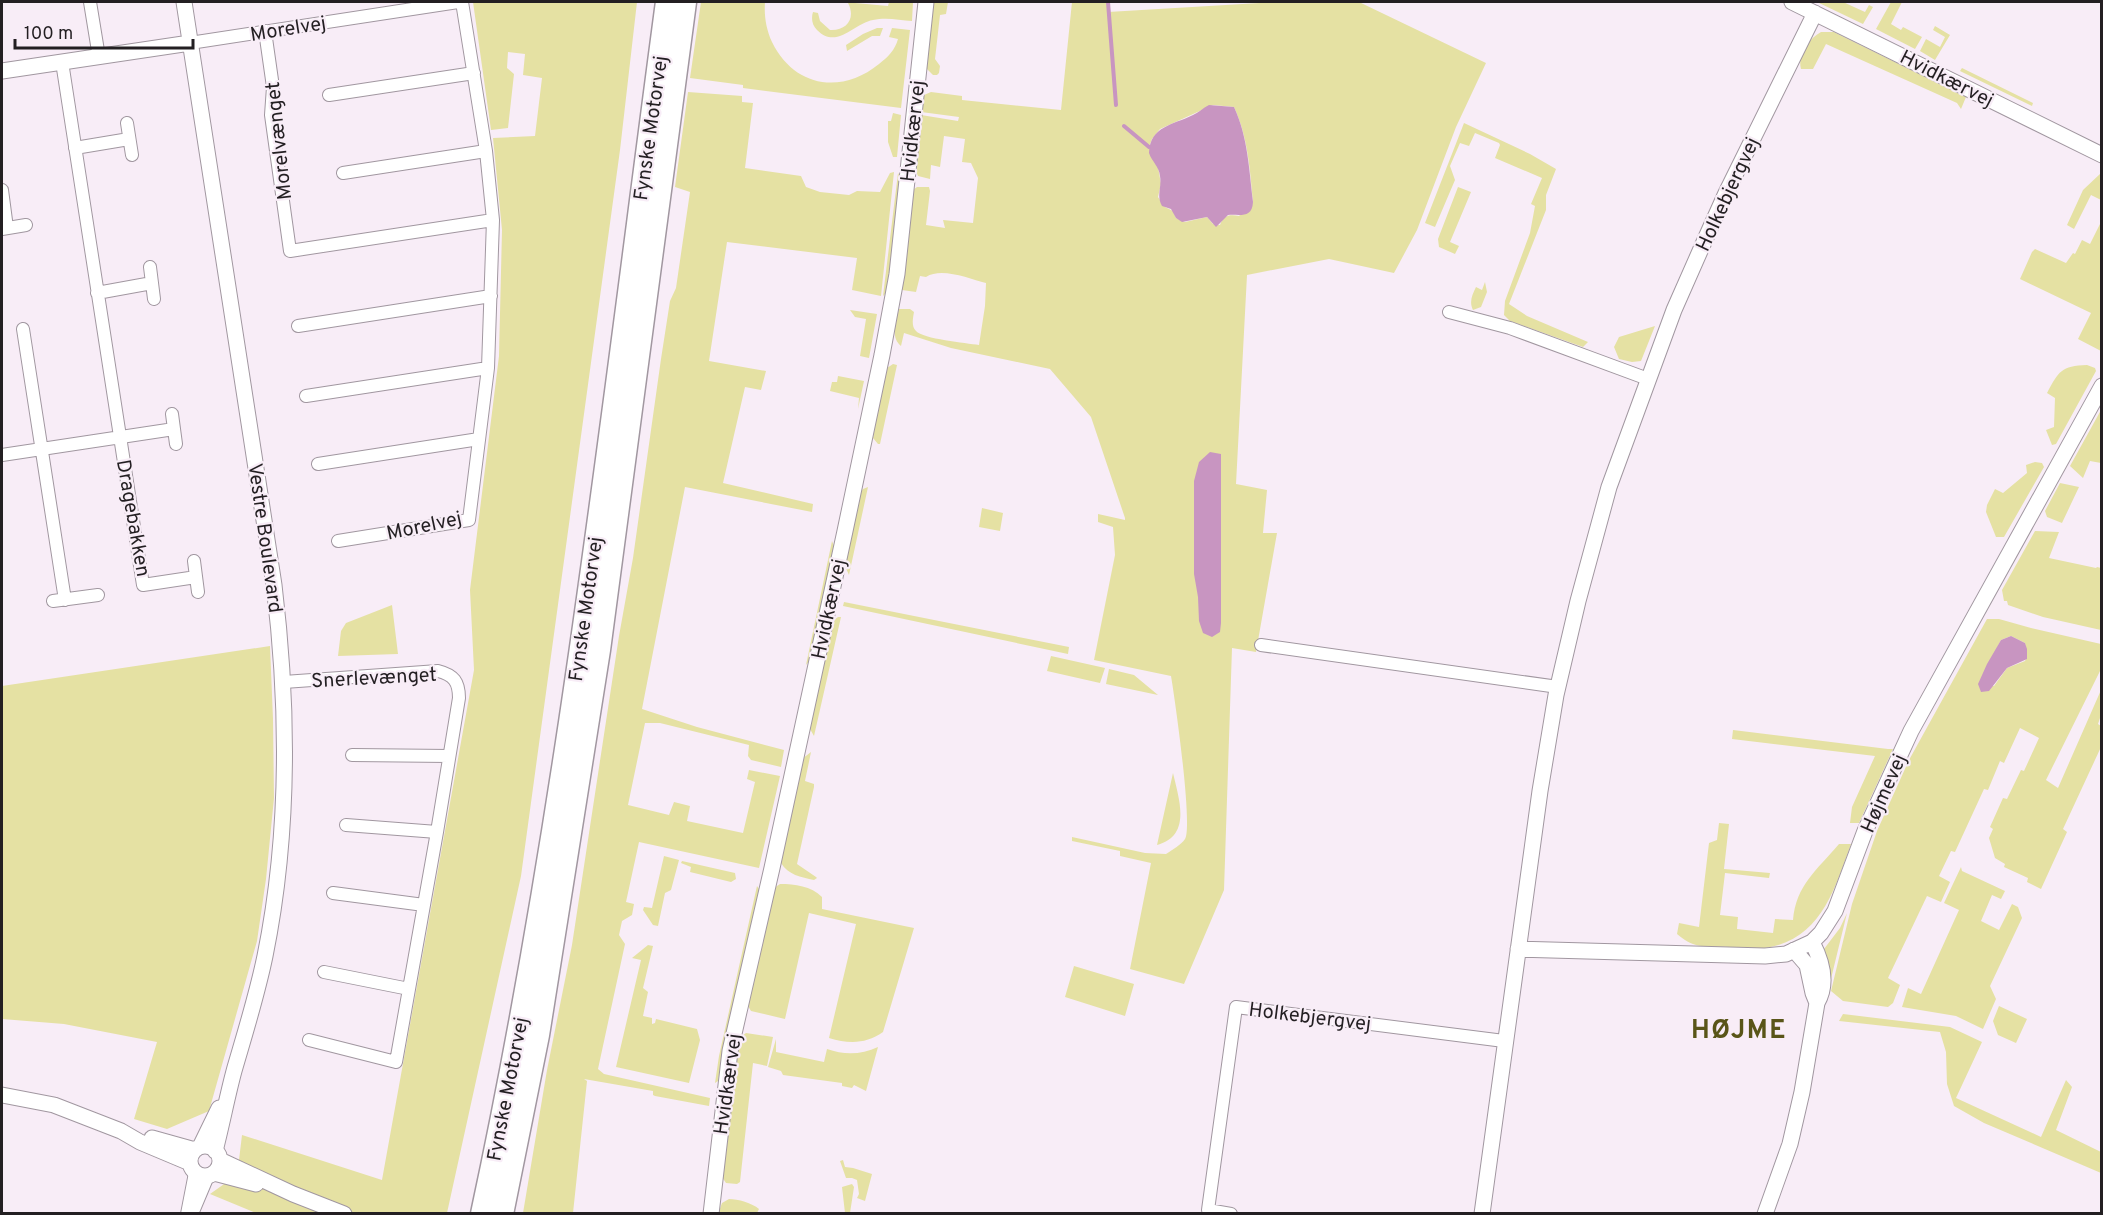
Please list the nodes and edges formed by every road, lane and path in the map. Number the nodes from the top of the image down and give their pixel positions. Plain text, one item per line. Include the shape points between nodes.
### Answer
1 (90, 2) edge
2 (184, 2) edge
3 (460, 2) edge
4 (667, 2) edge
5 (685, 2) edge
6 (926, 2) edge
7 (1792, 2) edge
8 (1815, 13) junction
9 (265, 31) junction
10 (190, 42) junction
11 (99, 57) junction
12 (62, 62) junction
13 (2, 71) edge
14 (474, 73) junction
15 (329, 95) dead end
16 (127, 123) dead end
17 (129, 139) junction
18 (75, 147) junction
19 (486, 151) junction
20 (132, 155) dead end
21 (2102, 156) edge
22 (343, 173) dead end
23 (2, 190) edge
24 (493, 220) junction
25 (26, 225) dead end
26 (4, 229) edge
27 (150, 267) dead end
28 (152, 284) junction
29 (97, 293) junction
30 (491, 296) junction
31 (154, 299) dead end
32 (1449, 312) dead end
33 (298, 326) dead end
34 (23, 329) dead end
35 (488, 368) junction
36 (1648, 379) junction
37 (2102, 386) edge
38 (306, 396) dead end
39 (172, 414) dead end
40 (174, 429) junction
41 (120, 437) junction
42 (479, 439) junction
43 (176, 444) dead end
44 (41, 449) junction
45 (2, 455) edge
46 (318, 464) dead end
47 (338, 541) dead end
48 (194, 561) dead end
49 (196, 577) junction
50 (198, 592) dead end
51 (98, 595) dead end
52 (1261, 645) dead end
53 (284, 681) junction
54 (1558, 687) junction
55 (352, 755) dead end
56 (449, 756) junction
57 (346, 825) dead end
58 (437, 832) junction
59 (333, 893) dead end
60 (424, 905) junction
61 (1812, 942) junction
62 (1518, 949) junction
63 (1794, 950) junction
64 (324, 972) dead end
65 (409, 989) junction
66 (1817, 1003) junction
67 (309, 1040) dead end
68 (1504, 1041) junction
69 (2, 1095) edge
70 (205, 1162) junction
71 (187, 1214) edge
72 (192, 1214) edge
73 (344, 1214) edge
74 (482, 1214) edge
75 (502, 1214) edge
76 (711, 1214) edge
77 (1231, 1214) edge
78 (1482, 1214) edge
79 (1765, 1214) edge

1 - 11 street
2 - 10 street, Vestre Boulevard
3 - 9 street, Morelvej
3 - 14 street, Morelvej
4 - 74 highway, Fynske Motorvej via 568,728 519,1031
5 - 75 highway, Fynske Motorvej via 599,650 538,1035
6 - 76 street, Hvidkærvej via 897,274 853,494 729,1051
7 - 8 street, Hvidkærvej
8 - 21 street, Hvidkærvej
8 - 36 street, Holkebjergvej via 1726,193
9 - 10 street, Morelvej
9 - 24 street, Morelvænget via 273,87 271,115 291,251
10 - 11 street
10 - 53 street, Vestre Boulevard via 274,585
11 - 12 street
12 - 13 street
12 - 18 street, Dragebakken
14 - 15 street
14 - 19 street, Morelvej
16 - 17 street
17 - 18 street
17 - 20 street
18 - 29 street, Dragebakken
19 - 22 street
19 - 24 street, Morelvej
23 - 26 street
24 - 30 street, Morelvej
25 - 26 street
27 - 28 street
28 - 29 street
28 - 31 street
29 - 41 street, Dragebakken
30 - 33 street
30 - 35 street, Morelvej
32 - 36 street via 1510,328
34 - 44 street
35 - 38 street
35 - 42 street, Morelvej
36 - 54 street, Holkebjergvej via 1609,486
37 - 61 street, Højmevej via 1911,731 1865,831 1835,911
39 - 40 street
40 - 41 street, Dragebakken
40 - 43 street
41 - 44 street, Dragebakken
41 - 49 street, Dragebakken via 143,585
42 - 46 street
42 - 47 street, Morelvej via 469,520
44 - 45 street, Dragebakken
44 - 51 street via 59,601
48 - 49 street
49 - 50 street
52 - 54 street
53 - 56 street, Snerlevænget via 448,673 459,686
53 - 70 street, Vestre Boulevard via 286,734 280,850 265,955
54 - 62 street, Holkebjergvej
55 - 56 street
56 - 58 street, Snerlevænget
57 - 58 street
58 - 60 street, Snerlevænget
59 - 60 street
60 - 65 street, Snerlevænget
61 - 63 street, Højmevej
61 - 66 street via 1823,978 1823,992
62 - 63 street, Højmevej via 1765,956
62 - 68 street, Holkebjergvej
63 - 66 street via 1807,965
64 - 65 street
65 - 67 street, Snerlevænget via 396,1062
66 - 79 street via 1790,1144
68 - 77 street, Holkebjergvej via 1236,1007 1208,1210
68 - 78 street, Holkebjergvej
69 - 70 street via 54,1105
70 - 71 street
70 - 72 street
70 - 73 street

